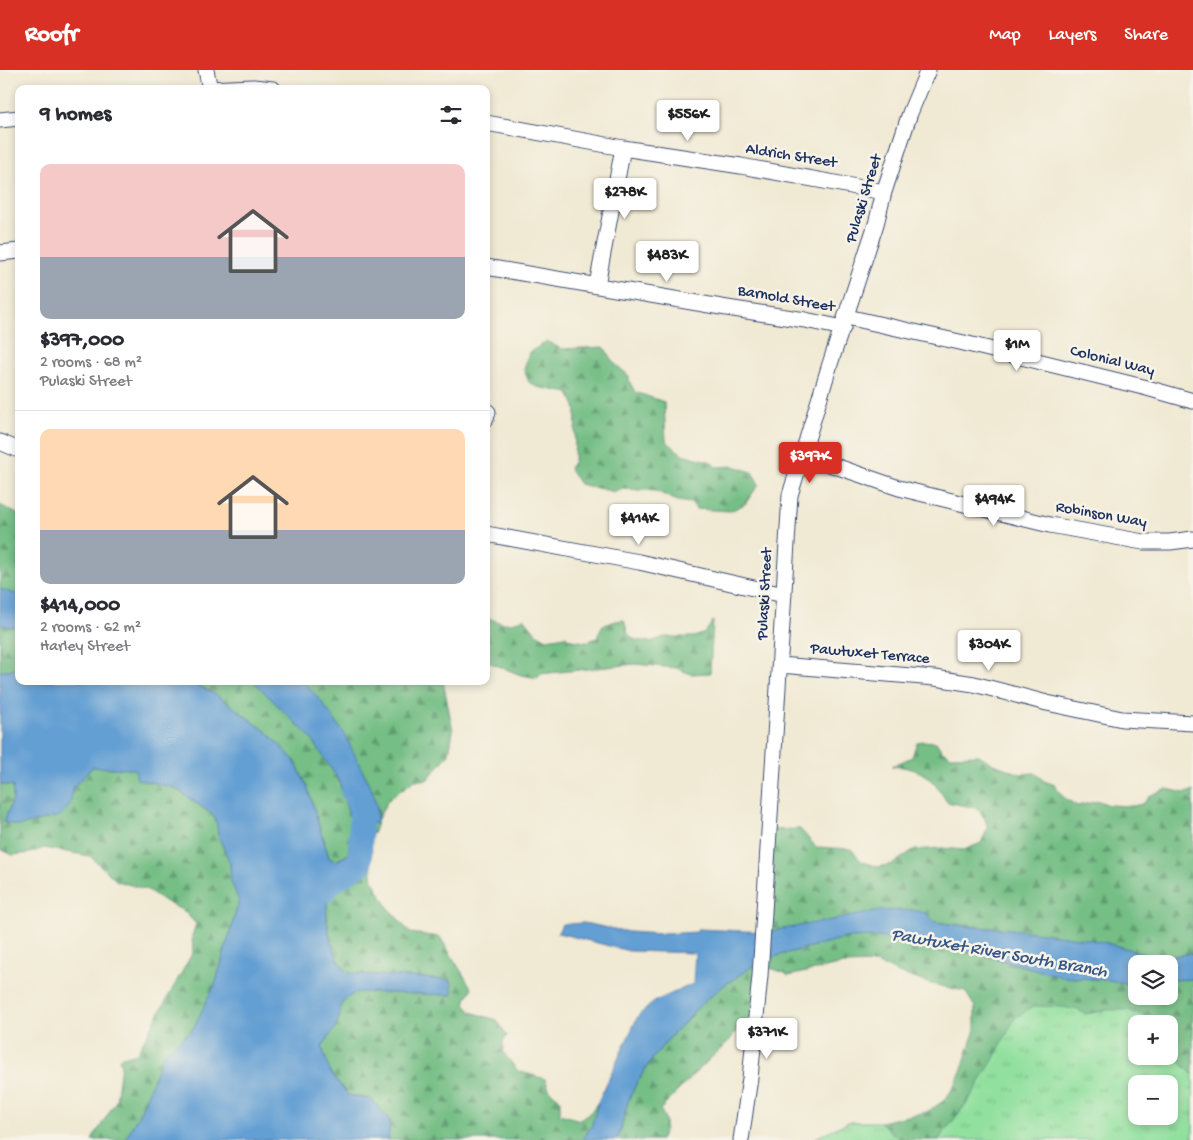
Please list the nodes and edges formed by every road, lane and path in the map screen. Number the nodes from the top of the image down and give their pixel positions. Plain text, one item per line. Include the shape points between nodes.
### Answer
1 (206, 70) edge
2 (928, 70) edge
3 (209, 85) edge
4 (15, 118) edge
5 (0, 120) edge
6 (490, 124) edge
7 (623, 148) junction
8 (884, 192) junction
9 (15, 251) edge
10 (0, 253) edge
11 (490, 268) edge
12 (597, 286) junction
13 (845, 322) junction
14 (1193, 401) edge
15 (0, 442) edge
16 (15, 448) edge
17 (803, 455) junction
18 (490, 535) edge
19 (1193, 539) edge
20 (784, 595) junction
21 (780, 665) junction
22 (1193, 723) edge
23 (741, 1140) edge

1 - 3 street
2 - 8 street, Pulaski Street
4 - 5 street
6 - 7 street, Aldrich Street
7 - 8 street, Aldrich Street
7 - 12 street
8 - 13 street, Pulaski Street
9 - 10 street
11 - 12 street, Barnold Street
12 - 13 street, Barnold Street via 805,320
13 - 14 street, Colonial Way via 973,345
13 - 17 street, Pulaski Street
15 - 16 street
17 - 19 street, Robinson Way via 899,488 1050,525 1144,542
17 - 20 street, Pulaski Street via 790,495
18 - 20 street via 639,562
20 - 21 street, Pulaski Street
21 - 22 street, Pawtuxet Terrace via 935,678 1122,719
21 - 23 street, Pulaski Street via 760,976

